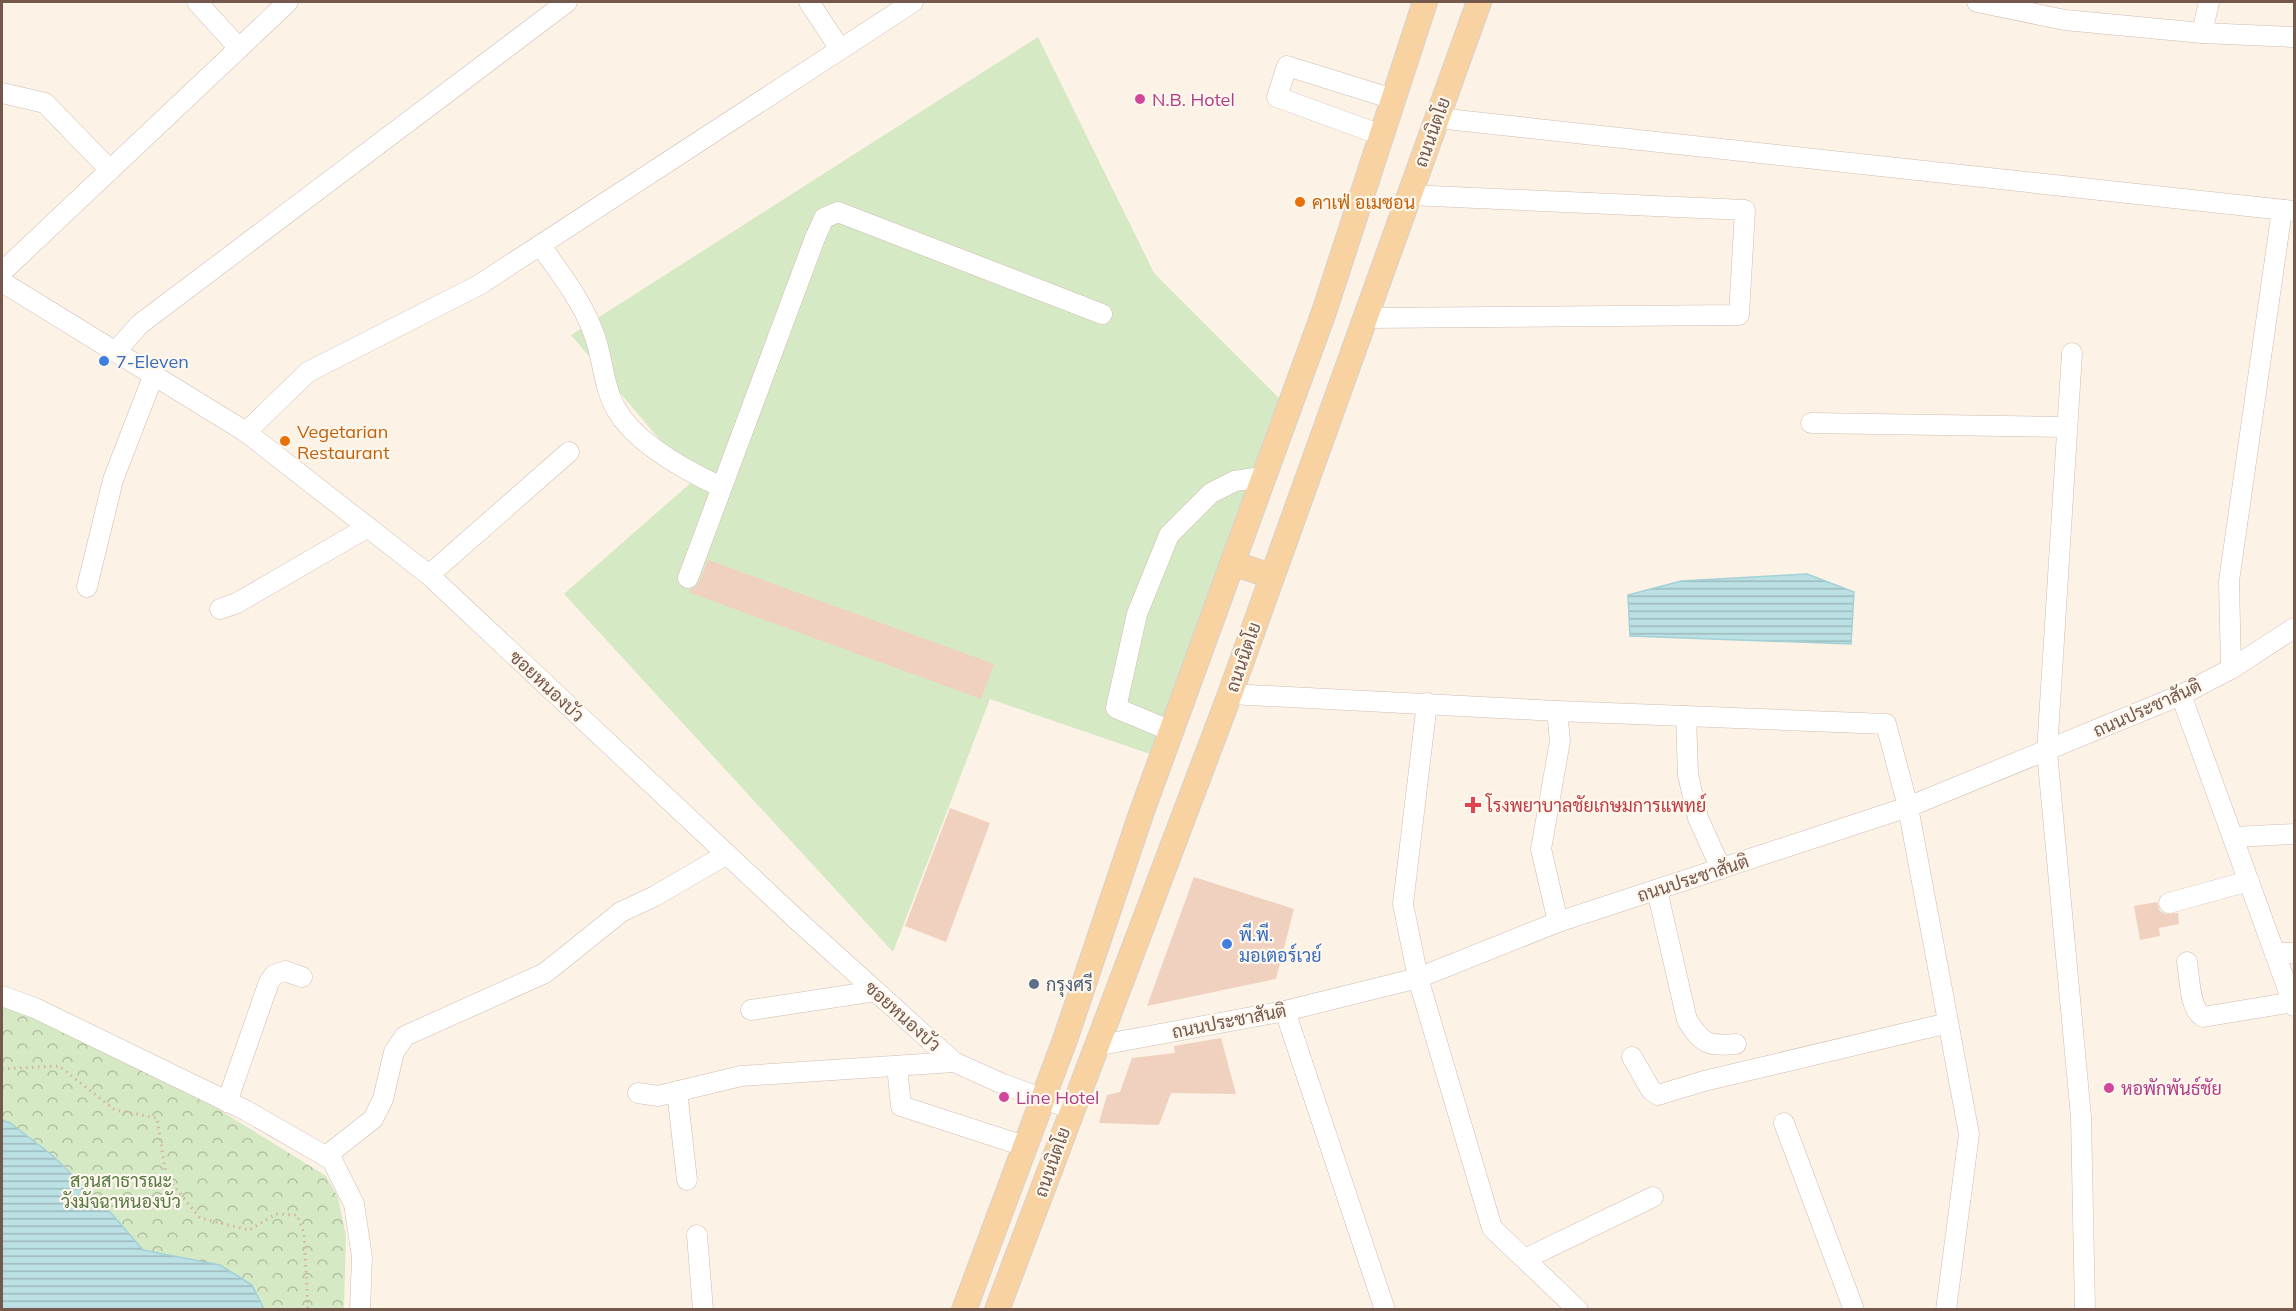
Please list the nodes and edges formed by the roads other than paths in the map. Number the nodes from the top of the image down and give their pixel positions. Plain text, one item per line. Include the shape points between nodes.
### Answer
1 (197, 2) edge
2 (288, 2) edge
3 (567, 2) edge
4 (809, 2) edge
5 (913, 2) edge
6 (1425, 2) edge
7 (1479, 2) edge
8 (1977, 2) edge
9 (2209, 2) edge
10 (2202, 33) junction
11 (2295, 37) edge
12 (238, 47) junction
13 (840, 49) junction
14 (2, 90) edge
15 (1393, 99) junction
16 (1437, 118) junction
17 (1381, 135) junction
18 (109, 169) junction
19 (1409, 195) junction
20 (2288, 211) edge
21 (540, 245) junction
22 (2, 272) edge
23 (2, 282) edge
24 (1102, 314) dead end
25 (1365, 318) junction
26 (116, 351) junction
27 (2072, 353) dead end
28 (153, 374) junction
29 (1810, 423) dead end
30 (2067, 427) junction
31 (246, 432) junction
32 (569, 452) dead end
33 (1262, 477) junction
34 (721, 487) junction
35 (368, 527) junction
36 (1232, 562) junction
37 (429, 574) junction
38 (1271, 576) junction
39 (688, 578) dead end
40 (87, 587) dead end
41 (220, 609) dead end
42 (2295, 628) edge
43 (2231, 669) junction
44 (1230, 694) junction
45 (2181, 694) junction
46 (1427, 703) junction
47 (1557, 711) junction
48 (1686, 716) junction
49 (1171, 731) junction
50 (2047, 752) junction
51 (1908, 807) junction
52 (2295, 834) edge
53 (2233, 837) junction
54 (727, 854) junction
55 (1721, 869) junction
56 (2249, 881) junction
57 (1657, 890) junction
58 (2169, 903) dead end
59 (1558, 922) junction
60 (2275, 953) junction
61 (2295, 953) edge
62 (2187, 962) dead end
63 (302, 977) dead end
64 (1418, 978) junction
65 (876, 991) junction
66 (2, 996) edge
67 (2294, 1004) edge
68 (751, 1010) dead end
69 (1285, 1011) junction
70 (1948, 1023) junction
71 (1066, 1037) junction
72 (1736, 1044) dead end
73 (1095, 1047) junction
74 (1632, 1057) dead end
75 (954, 1062) junction
76 (897, 1066) junction
77 (677, 1091) junction
78 (638, 1093) dead end
79 (1041, 1099) junction
80 (227, 1102) junction
81 (1072, 1109) junction
82 (1784, 1124) dead end
83 (1024, 1146) junction
84 (326, 1156) junction
85 (687, 1180) dead end
86 (1653, 1197) dead end
87 (697, 1235) dead end
88 (1525, 1259) junction
89 (360, 1310) edge
90 (703, 1310) edge
91 (964, 1310) edge
92 (997, 1310) edge
93 (1385, 1310) edge
94 (1578, 1310) edge
95 (1854, 1310) edge
96 (1946, 1310) edge
97 (2085, 1310) edge

1 - 12 street
2 - 12 street
3 - 26 street via 140,324
4 - 13 street
5 - 13 street
6 - 15 main road, ถนนนิตโย
7 - 16 main road, ถนนนิตโย
8 - 10 street via 2065,20
9 - 10 street
10 - 11 street
12 - 18 street
13 - 21 street
14 - 18 street via 45,103
15 - 17 main road, ถนนนิตโย
15 - 17 street via 1287,66 1277,97
16 - 19 main road, ถนนนิตโย
16 - 20 street
17 - 33 main road, ถนนนิตโย via 1324,312
18 - 22 street
19 - 25 main road, ถนนนิตโย
19 - 25 street via 1745,210 1739,315
20 - 43 street via 2229,581
21 - 31 street via 479,285 308,372
21 - 34 street via 583,308 616,410 664,456
23 - 26 street, ซอยหนองบัว
24 - 34 street via 838,212 831,214 824,218 815,238
25 - 38 main road, ถนนนิตโย
26 - 28 street, ซอยหนองบัว
27 - 30 street
28 - 31 street, ซอยหนองบัว
28 - 40 street via 112,480
29 - 30 street
30 - 50 street
31 - 35 street, ซอยหนองบัว
32 - 37 street
33 - 36 main road, ถนนนิตโย
33 - 49 street via 1235,481 1211,493 1169,535 1137,615 1116,708
34 - 39 street
35 - 37 street, ซอยหนองบัว
35 - 41 street
36 - 38 main road
36 - 49 main road, ถนนนิตโย
37 - 54 street, ซอยหนองบัว
38 - 44 main road, ถนนนิตโย
42 - 43 street, ถนนประชาสันติ
43 - 45 street, ถนนประชาสันติ
44 - 46 street
44 - 73 main road, ถนนนิตโย
45 - 50 street, ถนนประชาสันติ
45 - 53 street
46 - 47 street
46 - 64 street via 1403,904
47 - 48 street
47 - 59 street via 1560,741 1541,849
48 - 51 street via 1887,724
48 - 55 street via 1688,775 1698,818
49 - 71 main road, ถนนนิตโย
50 - 51 street, ถนนประชาสันติ
50 - 97 street via 2081,1117
51 - 55 street, ถนนประชาสันติ
51 - 70 street
52 - 53 street
53 - 56 street
54 - 65 street, ซอยหนองบัว
54 - 84 street via 621,912 544,973 405,1036 394,1052 374,1119
55 - 57 street, ถนนประชาสันติ
56 - 58 street
56 - 60 street
57 - 59 street, ถนนประชาสันติ
57 - 72 street via 1687,1020 1705,1043
59 - 64 street, ถนนประชาสันติ
60 - 61 street
60 - 67 street
62 - 67 street via 2194,1005 2203,1017
63 - 80 street via 285,971 269,982
64 - 69 street, ถนนประชาสันติ
64 - 88 street via 1492,1228
65 - 68 street
65 - 75 street, ซอยหนองบัว
66 - 80 street via 35,1008
69 - 73 street, ถนนประชาสันติ
69 - 93 street
70 - 74 street via 1658,1095 1650,1090
70 - 96 street via 1969,1134
71 - 73 main road, ถนนประชาสันติ
71 - 79 main road, ถนนนิตโย
73 - 81 main road, ถนนนิตโย
75 - 76 street
75 - 79 street, ซอยหนองบัว
76 - 77 street via 741,1076
76 - 83 street via 901,1106
77 - 78 street via 658,1096
77 - 85 street
79 - 81 street, ซอยหนองบัว
79 - 83 main road, ถนนนิตโย
80 - 84 street
81 - 92 main road, ถนนนิตโย
82 - 95 street
83 - 91 main road, ถนนนิตโย
84 - 89 street via 332,1160 354,1204 362,1257
86 - 88 street
87 - 90 street
88 - 94 street

